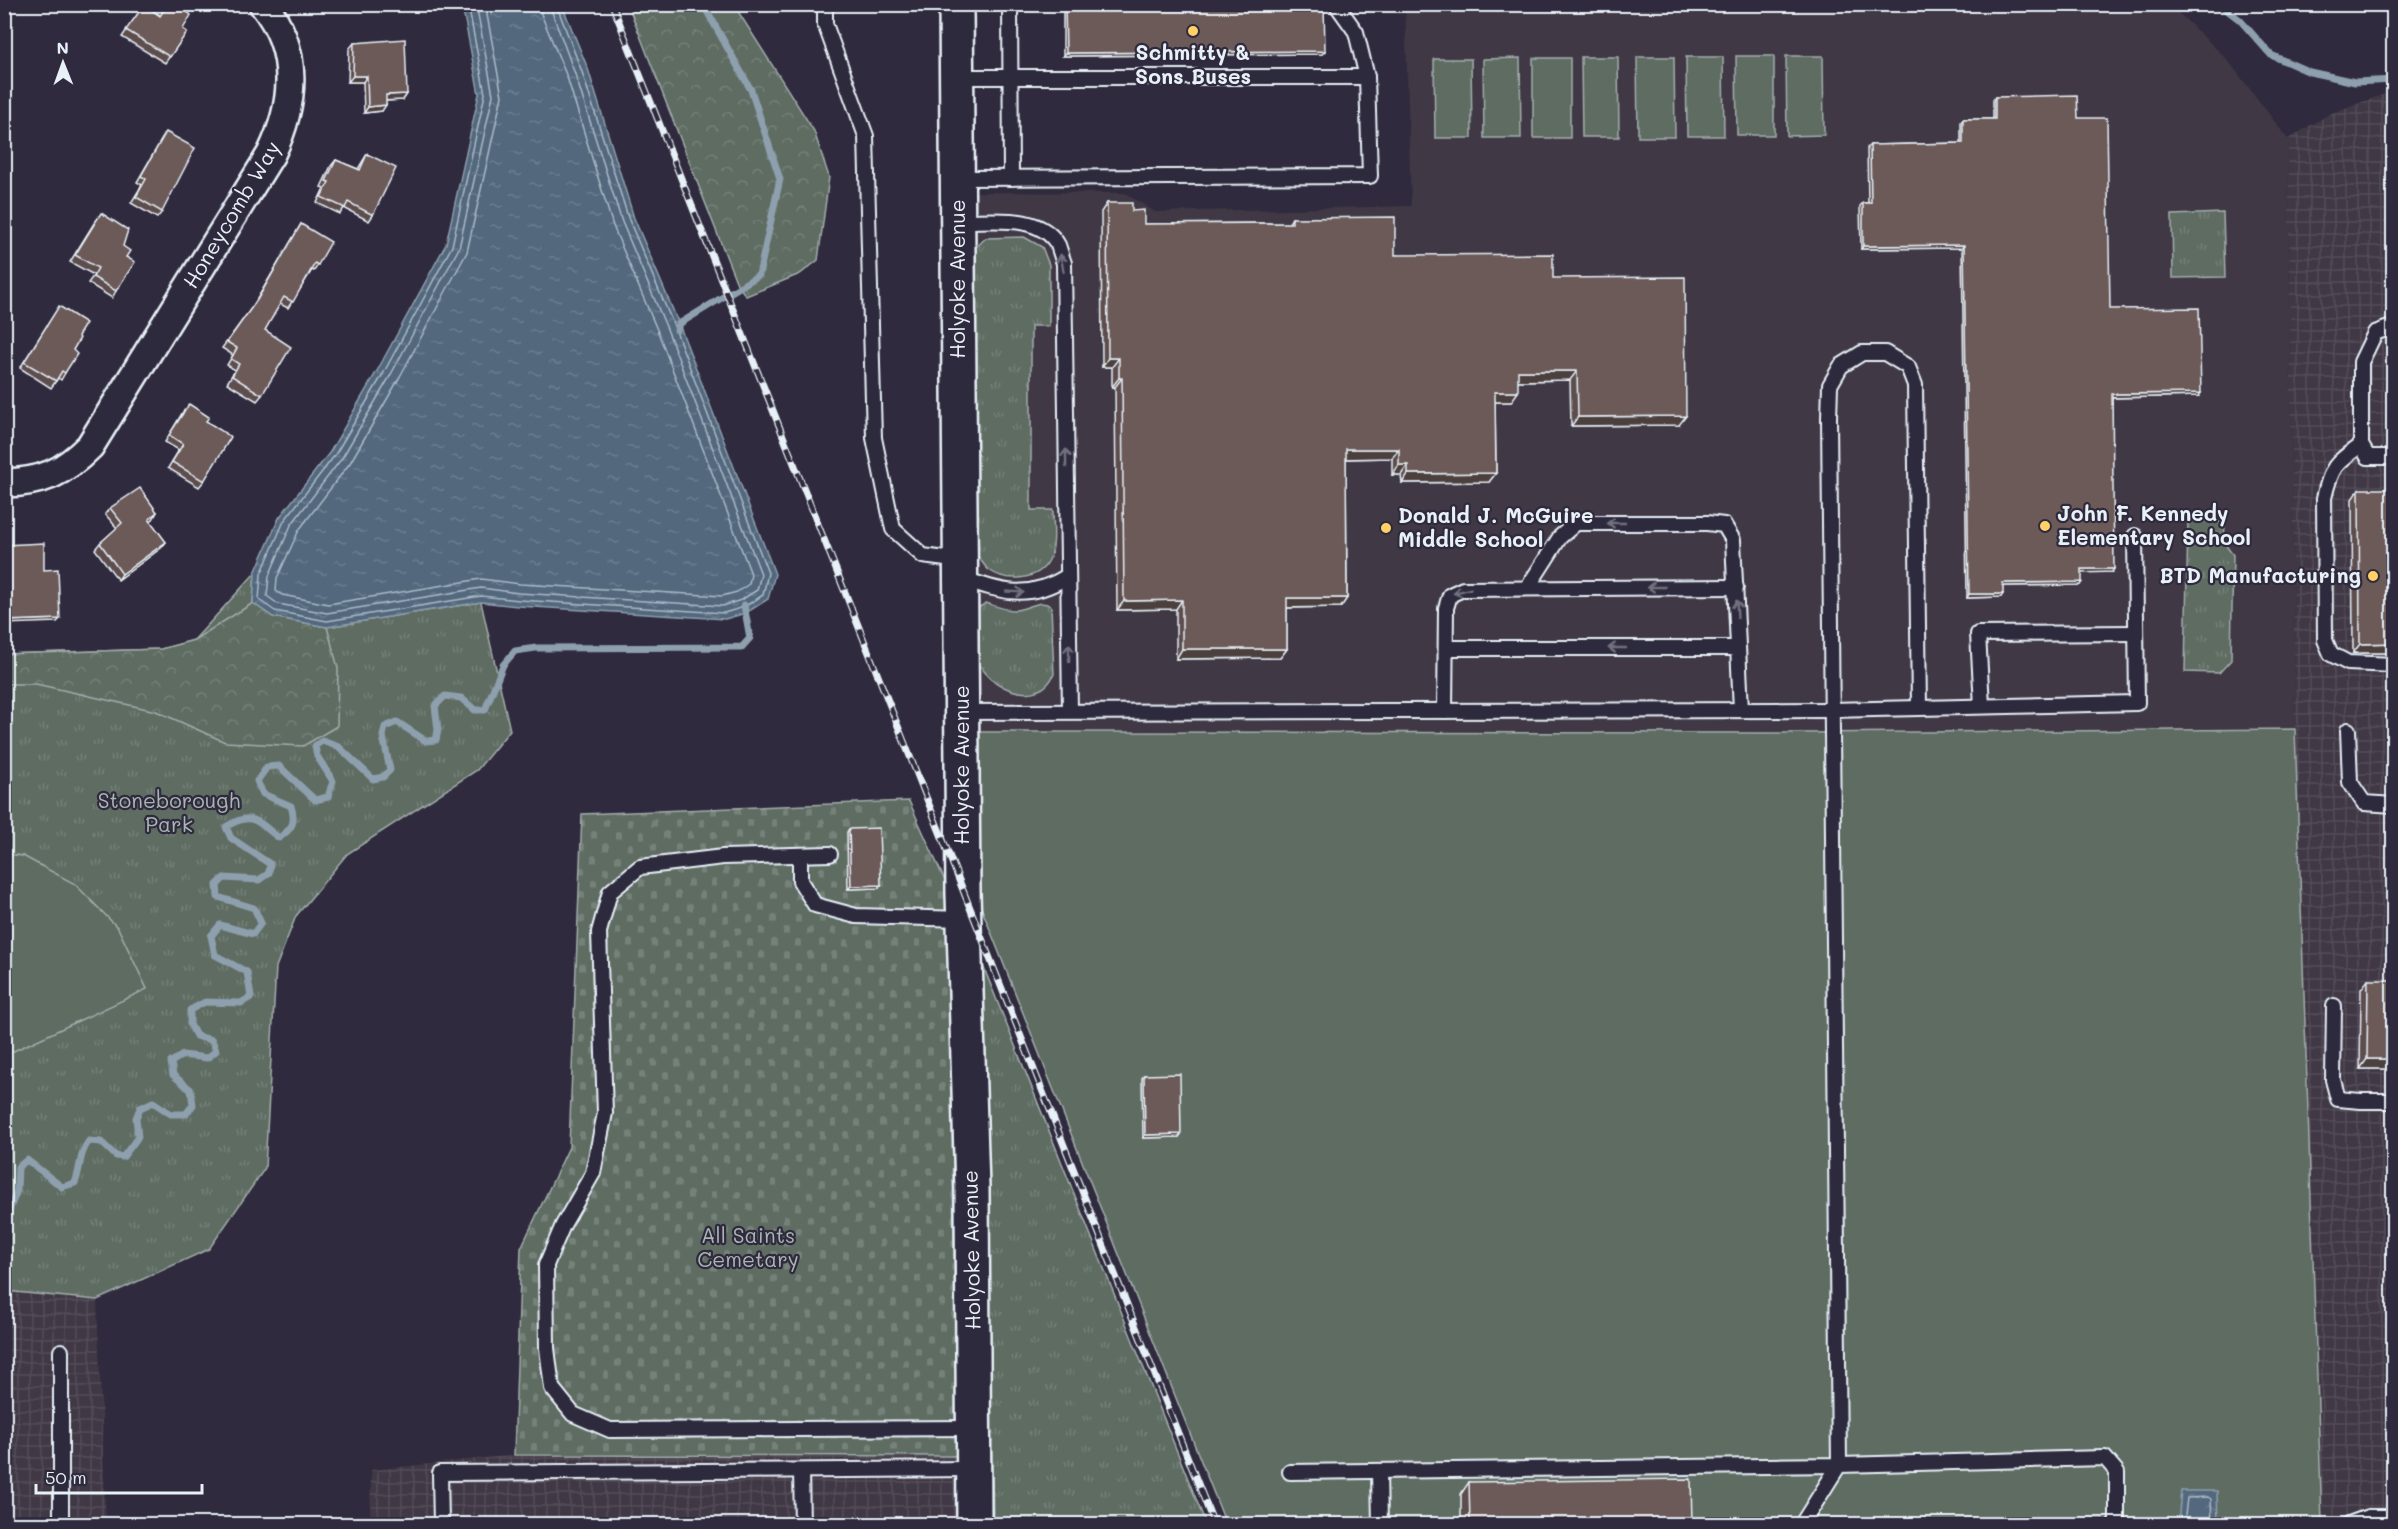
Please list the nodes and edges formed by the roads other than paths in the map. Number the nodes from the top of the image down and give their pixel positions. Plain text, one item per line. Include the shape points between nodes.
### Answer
1 (263, 4) edge
2 (825, 4) edge
3 (956, 4) edge
4 (1010, 4) edge
5 (1336, 4) edge
6 (957, 77) junction
7 (1010, 77) junction
8 (1367, 77) junction
9 (957, 178) junction
10 (1011, 178) junction
11 (958, 221) junction
12 (2394, 326) edge
13 (2361, 445) junction
14 (2394, 457) edge
15 (4, 483) edge
16 (2135, 536) dead end
17 (961, 569) junction
18 (1068, 576) junction
19 (1528, 587) junction
20 (1736, 587) junction
21 (2136, 633) junction
22 (1446, 648) junction
23 (1738, 648) junction
24 (2394, 664) edge
25 (1982, 706) junction
26 (1919, 708) junction
27 (1741, 710) junction
28 (1830, 710) junction
29 (1070, 711) junction
30 (1445, 711) junction
31 (962, 712) junction
32 (2348, 730) dead end
33 (2394, 805) edge
34 (830, 854) dead end
35 (800, 855) junction
36 (964, 918) junction
37 (2334, 1006) dead end
38 (2394, 1101) edge
39 (61, 1351) dead end
40 (973, 1428) junction
41 (1839, 1465) junction
42 (974, 1469) junction
43 (801, 1470) junction
44 (1379, 1471) junction
45 (1290, 1472) dead end
46 (2394, 1516) edge
47 (61, 1524) edge
48 (441, 1524) edge
49 (802, 1524) edge
50 (974, 1524) edge
51 (1380, 1524) edge
52 (1802, 1524) edge
53 (2117, 1524) edge
54 (2349, 1524) edge

1 - 15 street, Honeycomb Way via 280,32 291,80 283,130 271,154 99,435 68,467 41,479
2 - 17 lane via 825,24 866,136 874,438 892,529 923,556
3 - 6 street, Holyoke Avenue
4 - 7 lane
5 - 8 lane via 1356,32
6 - 7 lane
6 - 9 street, Holyoke Avenue
7 - 8 lane
7 - 10 lane
8 - 10 lane via 1370,176
9 - 10 lane
9 - 11 street, Holyoke Avenue
11 - 17 street, Holyoke Avenue
18 -> 11 lane via 1064,263 1057,244 1036,225
12 - 13 lane via 2375,333 2361,362
13 - 14 lane via 2368,457
13 - 24 lane via 2339,460 2324,498 2325,640 2331,654 2348,663
16 - 21 lane
17 -> 18 lane via 1000,591 1024,593 1051,587
17 - 31 street, Holyoke Avenue
29 -> 18 lane
20 -> 19 lane
20 -> 19 lane via 1734,540 1724,525 1683,523 1576,524 1560,537
19 -> 22 lane via 1463,589 1450,595 1446,608
23 -> 20 lane
21 - 25 lane via 2137,703
21 - 25 lane via 1978,634
23 -> 22 lane
22 - 30 lane
23 - 27 lane
25 - 26 lane
26 - 28 lane
26 - 28 lane via 1915,386 1908,367 1886,353 1862,353 1841,366 1830,385
27 - 28 lane
27 - 30 lane
28 - 41 lane
29 - 30 lane
29 - 31 lane
31 - 36 street, Holyoke Avenue
32 - 33 lane via 2350,782 2364,803
34 - 35 lane
35 - 36 lane via 800,880 815,905 856,916
35 - 40 lane via 723,857 640,867 610,892 599,932 606,1113 593,1173 546,1264 547,1348 552,1388 573,1414 610,1430
36 - 40 street, Holyoke Avenue via 972,1188
37 - 38 lane via 2333,1080 2338,1099
39 - 47 lane
40 - 42 street, Holyoke Avenue
41 - 44 lane
41 - 52 lane
41 - 53 lane via 2105,1458 2117,1472
42 - 43 lane
42 - 50 street, Holyoke Avenue
43 - 48 lane via 440,1473
43 - 49 lane
44 - 45 lane
44 - 51 lane
46 - 54 lane via 2368,1517

